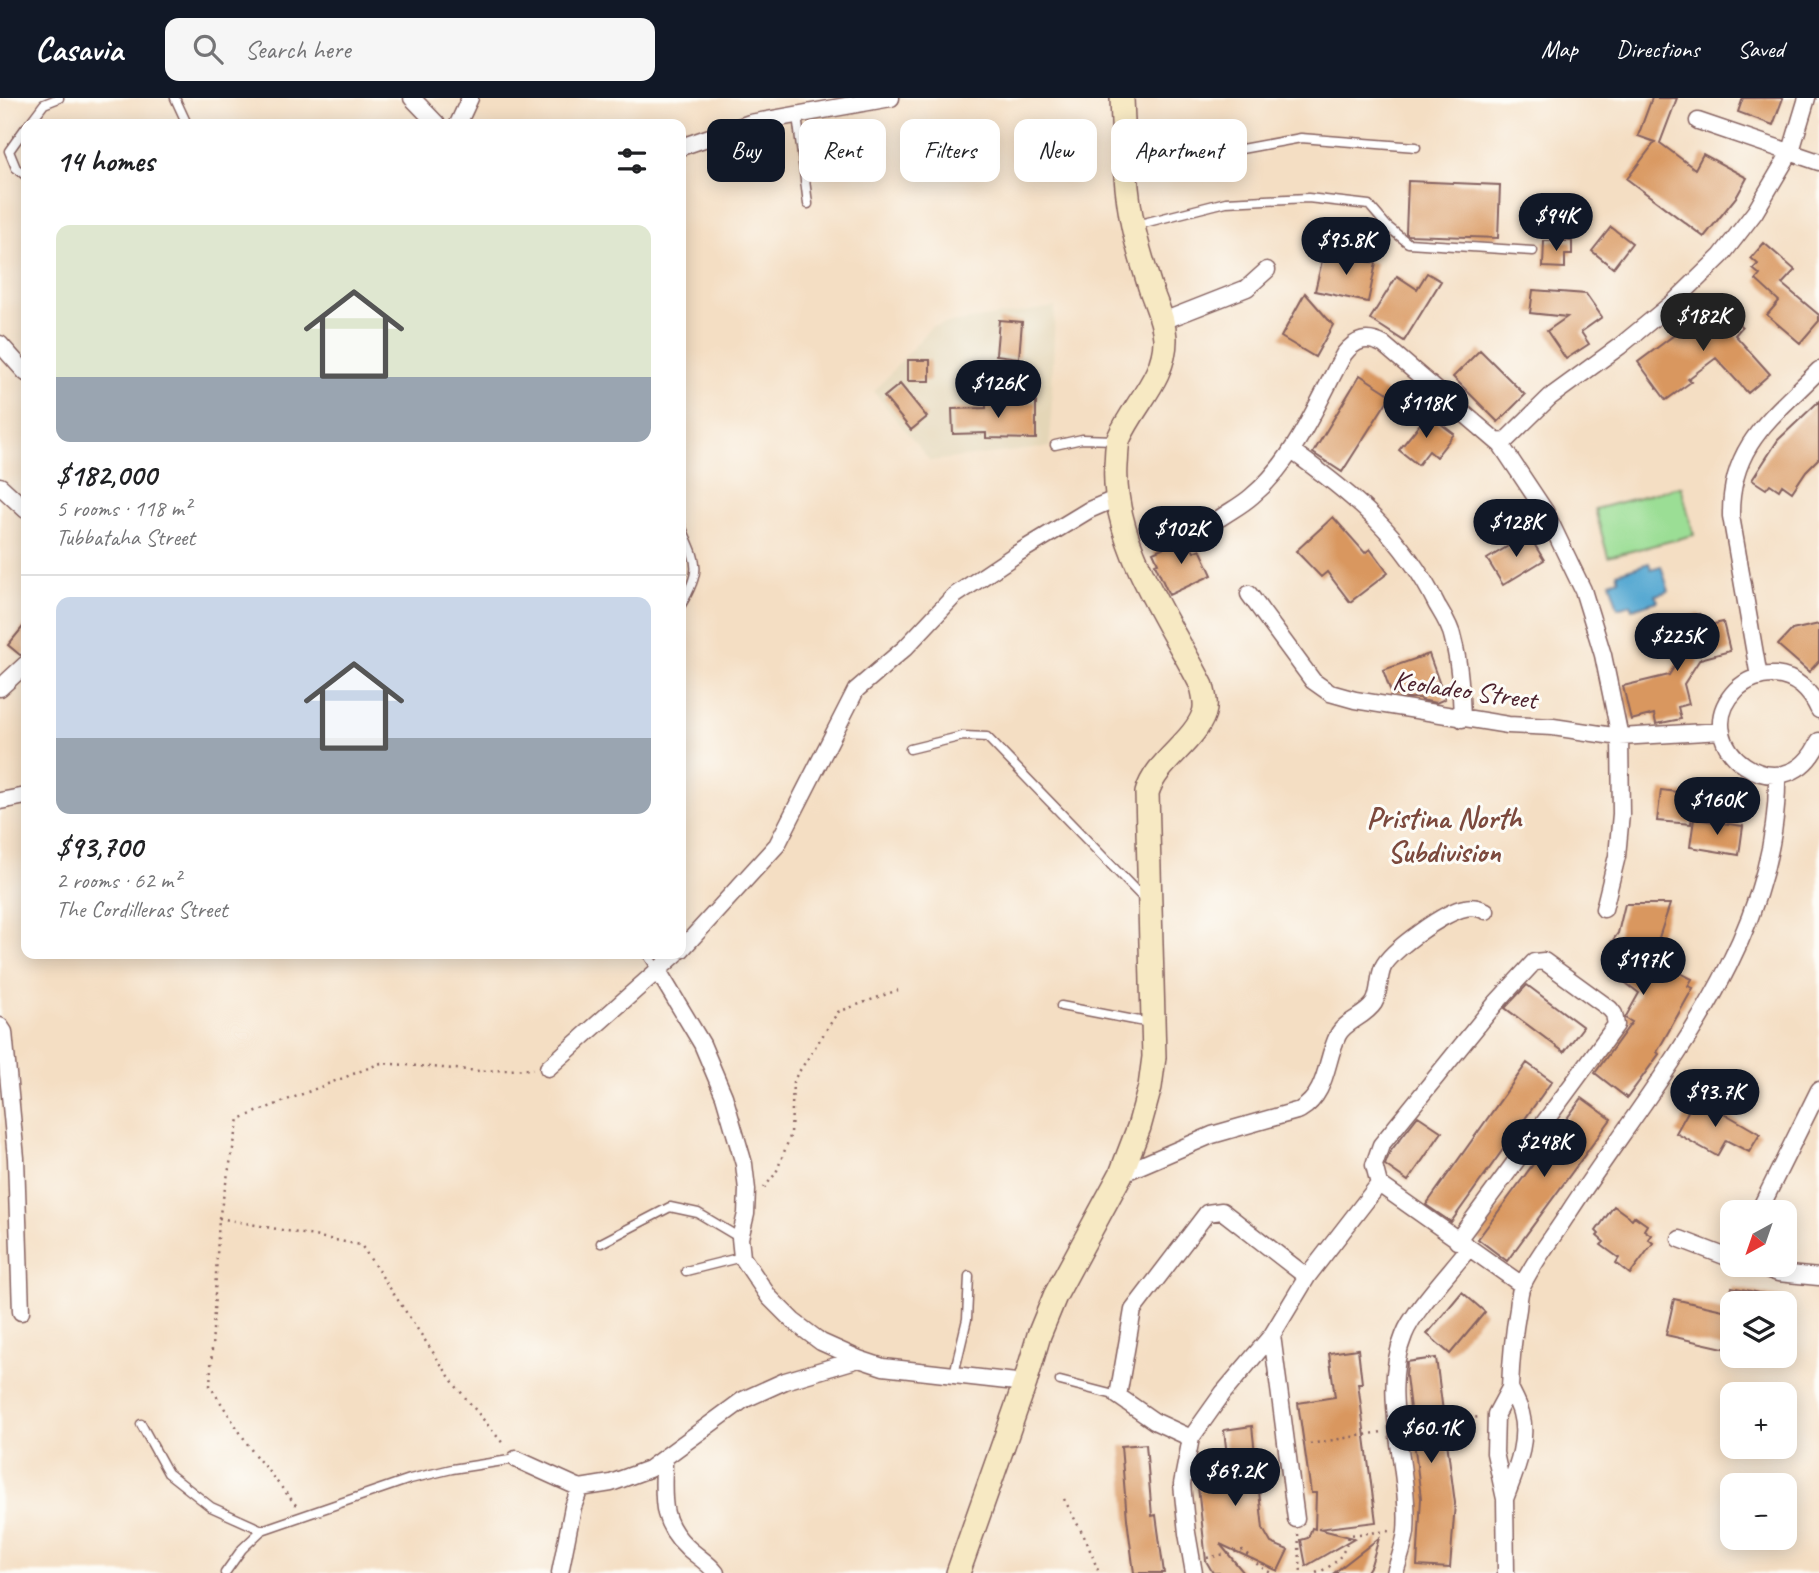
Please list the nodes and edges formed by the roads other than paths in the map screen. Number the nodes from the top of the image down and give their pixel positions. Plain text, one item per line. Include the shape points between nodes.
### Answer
1 (59, 98) edge
2 (175, 98) edge
3 (412, 98) edge
4 (470, 98) edge
5 (891, 98) edge
6 (1122, 98) edge
7 (1807, 98) edge
8 (797, 115) junction
9 (32, 119) edge
10 (185, 119) edge
11 (432, 119) edge
12 (460, 119) edge
13 (1123, 119) edge
14 (1698, 121) dead end
15 (21, 134) edge
16 (686, 145) edge
17 (1416, 147) dead end
18 (1247, 148) edge
19 (1791, 151) junction
20 (1819, 162) edge
21 (21, 172) edge
22 (1127, 182) edge
23 (808, 204) dead end
24 (1133, 226) junction
25 (1533, 251) dead end
26 (1267, 270) dead end
27 (1163, 321) junction
28 (0, 344) edge
29 (21, 367) edge
30 (1819, 370) edge
31 (1118, 440) junction
32 (1055, 445) dead end
33 (1501, 445) junction
34 (1292, 451) junction
35 (0, 486) edge
36 (1117, 498) junction
37 (21, 505) edge
38 (1220, 518) dead end
39 (686, 538) edge
40 (1249, 594) dead end
41 (686, 596) edge
42 (21, 669) edge
43 (1759, 677) junction
44 (0, 688) edge
45 (1819, 710) edge
46 (1462, 719) junction
47 (1722, 731) junction
48 (1620, 737) junction
49 (1819, 741) edge
50 (909, 749) dead end
51 (1777, 775) junction
52 (21, 797) edge
53 (0, 801) edge
54 (1149, 905) junction
55 (1604, 909) dead end
56 (1486, 911) dead end
57 (686, 945) edge
58 (650, 959) edge
59 (670, 959) edge
60 (657, 969) junction
61 (1060, 1006) dead end
62 (1153, 1024) junction
63 (0, 1026) edge
64 (548, 1068) road end
65 (1819, 1090) edge
66 (1121, 1174) junction
67 (1379, 1184) junction
68 (1764, 1200) edge
69 (740, 1238) junction
70 (1680, 1240) dead end
71 (601, 1243) dead end
72 (1463, 1245) junction
73 (1720, 1255) edge
74 (742, 1257) junction
75 (686, 1271) dead end
76 (1797, 1275) edge
77 (969, 1276) dead end
78 (1819, 1277) edge
79 (1307, 1278) junction
80 (1522, 1285) junction
81 (21, 1312) dead end
82 (1272, 1335) junction
83 (859, 1359) junction
84 (954, 1374) junction
85 (1060, 1381) dead end
86 (1025, 1382) junction
87 (1510, 1388) junction
88 (1118, 1395) junction
89 (141, 1424) dead end
90 (1191, 1438) junction
91 (516, 1460) joint
92 (664, 1460) junction
93 (580, 1488) junction
94 (1505, 1499) junction
95 (1296, 1519) road end
96 (262, 1530) junction
97 (1193, 1567) edge
98 (225, 1573) edge
99 (560, 1573) edge
100 (716, 1573) edge
101 (958, 1573) edge
102 (1395, 1573) edge
103 (1506, 1573) edge

1 - 9 lane via 44,104
2 - 10 lane
3 - 11 street
4 - 12 street
5 - 8 street
6 - 13 street
7 - 19 street
8 - 16 street via 750,123
8 - 23 lane
14 - 19 street
15 - 21 lane via 9,151
17 - 18 lane via 1301,138
19 - 20 street
19 - 33 street via 1755,212 1721,256 1676,300 1550,397
22 - 24 street
24 - 25 lane via 1226,202 1308,198 1369,205 1408,243
24 - 27 street
26 - 27 street via 1247,288
27 - 31 street via 1164,360
28 - 29 street
30 - 43 street via 1744,451 1731,492 1731,516
31 - 32 lane via 1082,439
31 - 36 street
33 - 34 street via 1384,345 1362,339 1344,354
33 - 48 street via 1545,511 1583,590 1603,654
34 - 38 street via 1251,497
34 - 46 street via 1390,531 1425,579 1453,636
35 - 37 street
36 - 54 street via 1138,563 1206,701 1196,727 1158,771 1147,793
36 - 57 street via 1089,510 954,596 905,648 856,690 777,845
39 - 41 lane via 697,570
40 - 46 street, Keoladeo Street via 1313,681 1330,693
42 - 44 street
43 - 45 street via 1790,678 1814,698
43 - 47 street via 1747,681 1730,697
46 - 48 street, Keoladeo Street
47 - 48 street, Keoladeo Street
47 - 51 street via 1725,744 1740,764 1751,771
48 - 55 street via 1621,814
49 - 51 street via 1808,760
50 - 54 lane via 963,736 987,737
51 - 80 street via 1777,804 1766,864 1715,993
52 - 53 street
54 - 62 street
56 - 66 street via 1466,908 1452,912 1390,957 1382,968 1375,1001 1339,1033 1318,1095 1308,1105 1212,1135
58 - 60 lane
59 - 60 street
60 - 64 street
60 - 69 street via 702,1044 724,1096 747,1190
61 - 62 lane
62 - 66 street via 1150,1087
63 - 81 street via 16,1158
65 - 68 street
66 - 86 street via 1055,1296
67 - 72 street
67 - 72 street via 1374,1165 1381,1145 1528,967 1538,960 1548,963 1610,1009 1616,1026
67 - 79 street
69 - 71 lane via 698,1213 670,1207
69 - 74 street
70 - 73 street
72 - 80 street
72 - 102 street via 1405,1332 1398,1351 1396,1430 1406,1529
74 - 75 lane
74 - 83 street via 769,1297 793,1321 821,1342
76 - 78 street
77 - 84 lane via 967,1320
79 - 82 street
79 - 88 street via 1222,1211 1207,1213 1133,1310
80 - 87 street via 1511,1345
82 - 90 street
82 - 95 street
83 - 84 street via 883,1367
83 - 92 street via 785,1381 743,1400
84 - 86 street
85 - 88 lane
86 - 101 street
87 - 94 street via 1496,1415 1495,1460
87 - 94 street via 1522,1415 1522,1444
88 - 90 street via 1153,1421
89 - 96 lane via 168,1473 211,1507
90 - 97 street via 1182,1483
91 - 93 street
91 - 96 lane via 421,1477
92 - 93 street via 636,1475
92 - 100 street via 667,1523 676,1538
93 - 99 street
94 - 103 street
96 - 98 lane

